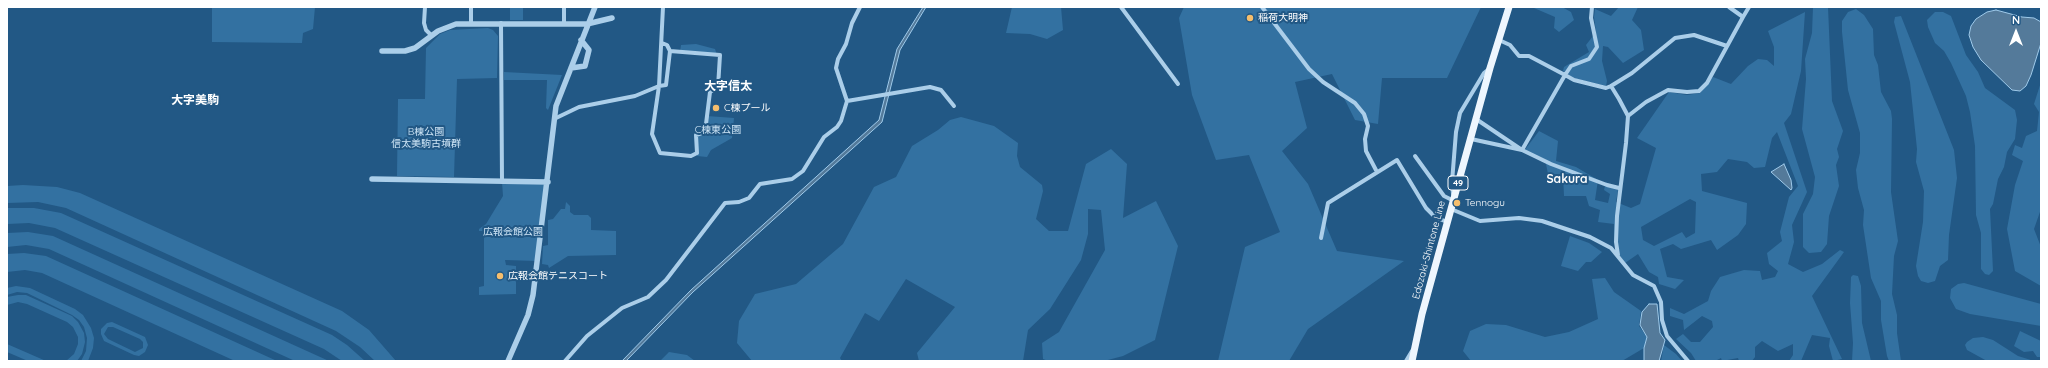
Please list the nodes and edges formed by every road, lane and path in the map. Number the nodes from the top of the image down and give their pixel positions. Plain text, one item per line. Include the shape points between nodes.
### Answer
1 (425, 7) edge
2 (471, 7) edge
3 (564, 7) edge
4 (594, 7) edge
5 (663, 7) edge
6 (860, 7) edge
7 (1121, 7) edge
8 (1262, 7) edge
9 (1510, 7) edge
10 (1591, 7) edge
11 (1729, 7) edge
12 (1749, 7) edge
13 (1743, 17) junction
14 (612, 18) dead end
15 (501, 23) junction
16 (471, 24) junction
17 (564, 24) junction
18 (588, 24) junction
19 (431, 35) junction
20 (581, 40) junction
21 (1498, 40) junction
22 (662, 43) junction
23 (1727, 46) junction
24 (382, 51) dead end
25 (670, 51) junction
26 (571, 68) junction
27 (1490, 68) junction
28 (1565, 75) junction
29 (1178, 84) dead end
30 (659, 86) junction
31 (1611, 86) junction
32 (847, 101) junction
33 (954, 106) dead end
34 (1628, 116) junction
35 (554, 119) junction
36 (1476, 119) junction
37 (1471, 139) junction
38 (1522, 150) junction
39 (1415, 156) dead end
40 (1377, 172) junction
41 (372, 179) dead end
42 (502, 182) junction
43 (548, 182) junction
44 (1619, 188) junction
45 (1454, 199) junction
46 (1451, 209) junction
47 (1447, 222) junction
48 (1320, 238) dead end
49 (1618, 255) junction
50 (1414, 349) junction
51 (508, 361) edge
52 (565, 361) edge
53 (1406, 361) edge
54 (1412, 361) edge
55 (1688, 361) edge

1 - 19 street via 424,23
2 - 16 street
3 - 17 street
4 - 18 street
5 - 22 street
6 - 32 street via 836,68
7 - 29 street
8 - 40 street via 1309,69 1323,82 1355,103 1364,114 1368,126 1365,138 1366,152
9 - 21 main road, Edozaki-Shintone Line / 49
10 - 28 street via 1597,47 1589,59 1571,66
11 - 13 street
12 - 13 street
13 - 23 street
14 - 18 street
15 - 16 street
15 - 17 street
15 - 42 street
16 - 19 street via 447,26
17 - 18 street
18 - 20 street
19 - 24 street via 415,48 405,51
20 - 26 street
20 - 26 street via 589,50 586,61 582,67
21 - 27 main road, Edozaki-Shintone Line / 49
21 - 28 street via 1510,45 1519,56 1529,56
22 - 25 street via 667,45
22 - 30 street
23 - 31 street via 1694,35 1675,38 1632,73
23 - 34 street via 1707,83 1699,91 1668,90
25 - 30 street via 666,85
25 - 30 street via 720,55 718,86 710,92 705,132 696,135 697,153 691,156 660,153 652,134
26 - 35 street via 556,106
27 - 36 main road, Edozaki-Shintone Line / 49
27 - 45 street via 1484,73 1460,113 1452,182
28 - 31 street via 1574,80 1606,88
28 - 38 street
30 - 35 street via 635,96 579,107
31 - 34 street
32 - 33 street via 930,87 941,90
32 - 52 street via 842,121 824,137 800,174 792,179 760,184 749,198 726,203 666,280 648,297 622,308 587,336
34 - 44 street
35 - 43 street
36 - 37 main road, Edozaki-Shintone Line / 49
36 - 38 street
37 - 38 street
37 - 45 main road, Edozaki-Shintone Line / 49
38 - 44 street via 1551,164
39 - 45 street via 1444,196
40 - 47 street via 1397,160 1426,208 1435,217
40 - 48 street via 1328,203
41 - 42 street
42 - 43 street
43 - 51 street via 531,305
44 - 49 street via 1616,242
45 - 46 main road, Edozaki-Shintone Line / 49
46 - 47 main road, Edozaki-Shintone Line / 49
46 - 49 street via 1480,221 1518,218 1542,221 1590,237 1611,248
47 - 50 main road, Edozaki-Shintone Line / 49
49 - 55 street via 1633,275 1654,286 1661,302 1662,320 1667,336
50 - 53 street
50 - 54 main road, Edozaki-Shintone Line / 49

